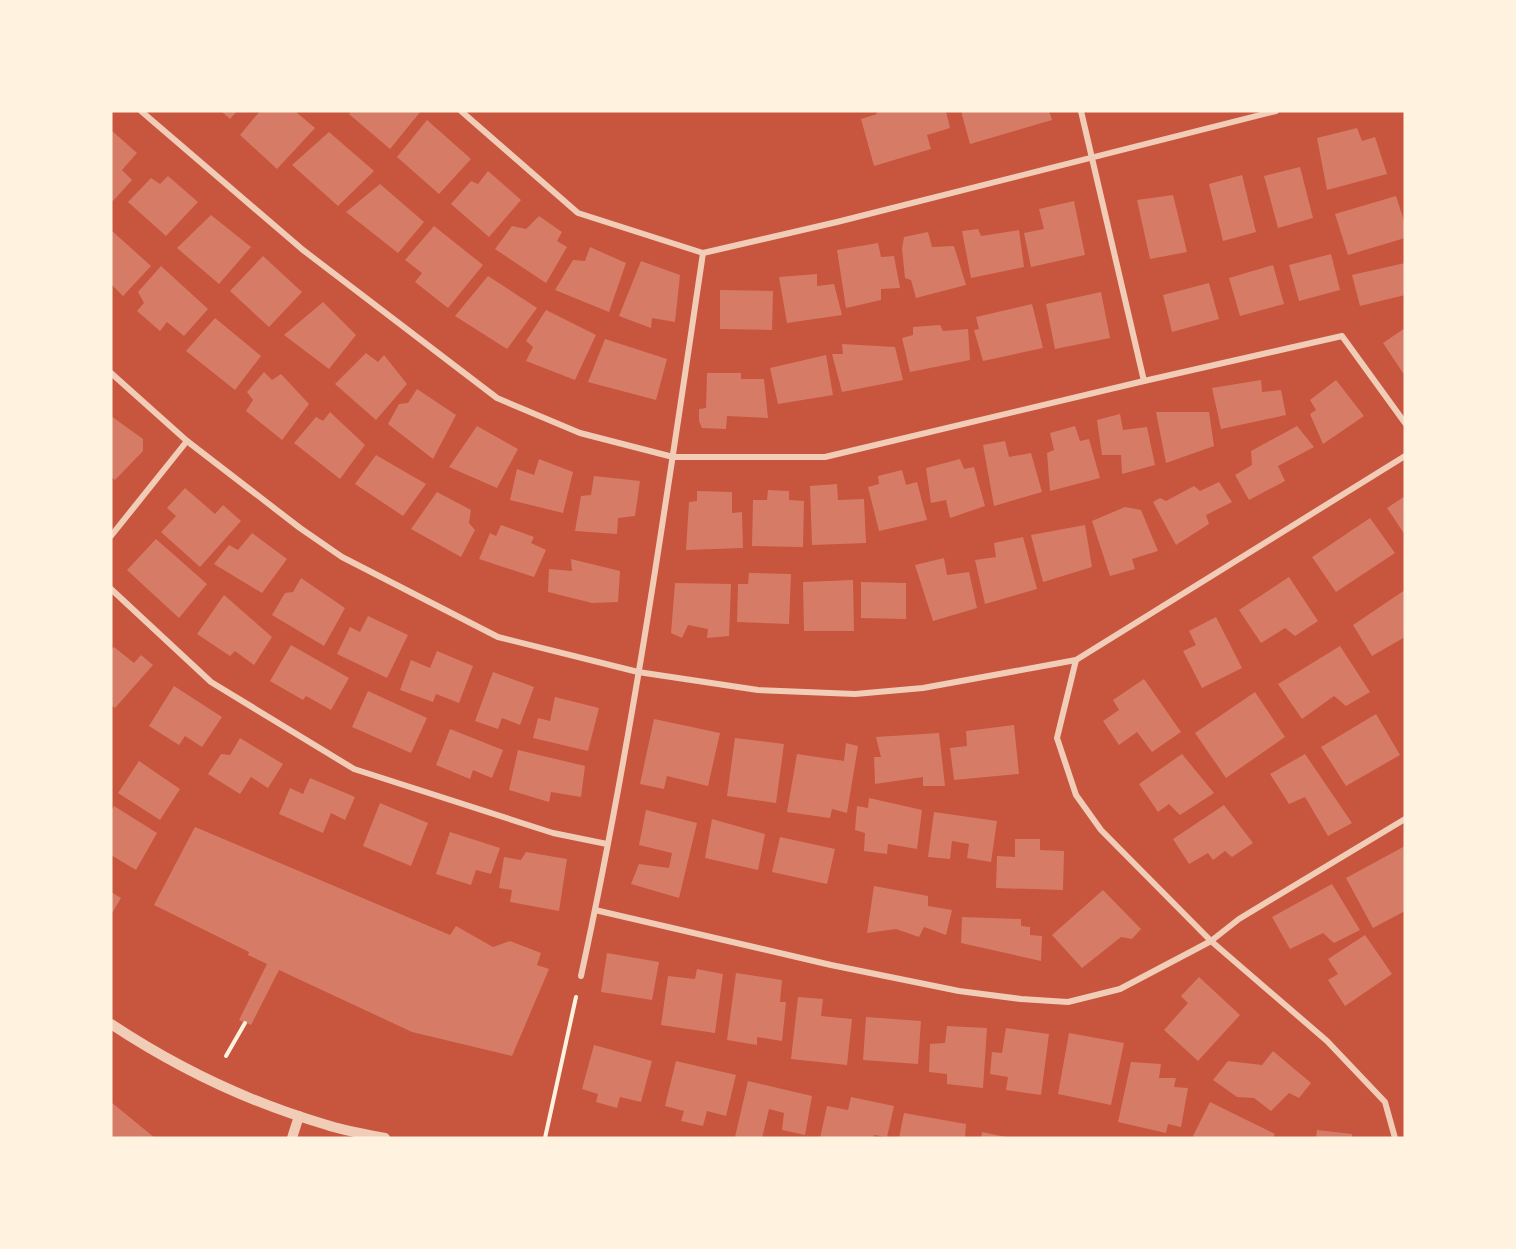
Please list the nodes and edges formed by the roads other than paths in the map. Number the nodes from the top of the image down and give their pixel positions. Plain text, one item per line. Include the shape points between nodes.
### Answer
1 (141, 111) edge
2 (461, 111) edge
3 (1081, 111) edge
4 (1276, 111) edge
5 (1092, 157) junction
6 (703, 253) junction
7 (111, 373) edge
8 (1144, 381) junction
9 (1405, 423) edge
10 (187, 441) junction
11 (1405, 456) edge
12 (673, 457) junction
13 (111, 536) edge
14 (111, 589) edge
15 (1076, 660) junction
16 (638, 672) junction
17 (1405, 819) edge
18 (607, 844) junction
19 (595, 910) junction
20 (1211, 941) junction
21 (581, 976) road end
22 (111, 1024) edge
23 (299, 1116) junction
24 (292, 1138) edge
25 (385, 1138) edge
26 (1395, 1138) edge

1 - 12 street via 303,250 497,398 580,433
2 - 6 street via 578,213
3 - 5 street
4 - 5 street
5 - 6 street
5 - 8 street
6 - 12 street
7 - 10 street
8 - 9 street via 1342,336
8 - 12 street via 825,457
10 - 13 street
10 - 16 street via 342,557 477,627 498,637
11 - 15 street
12 - 16 street
14 - 18 street via 211,682 354,769 553,833
15 - 16 street via 923,688 855,694 758,690
15 - 20 street via 1057,738 1076,795 1101,830
16 - 18 street
17 - 20 street via 1239,919
18 - 19 street
19 - 20 street via 959,991 1068,1002 1120,989
19 - 21 street
20 - 26 street via 1327,1041 1385,1102
22 - 23 street via 186,1068
23 - 24 street
23 - 25 street

